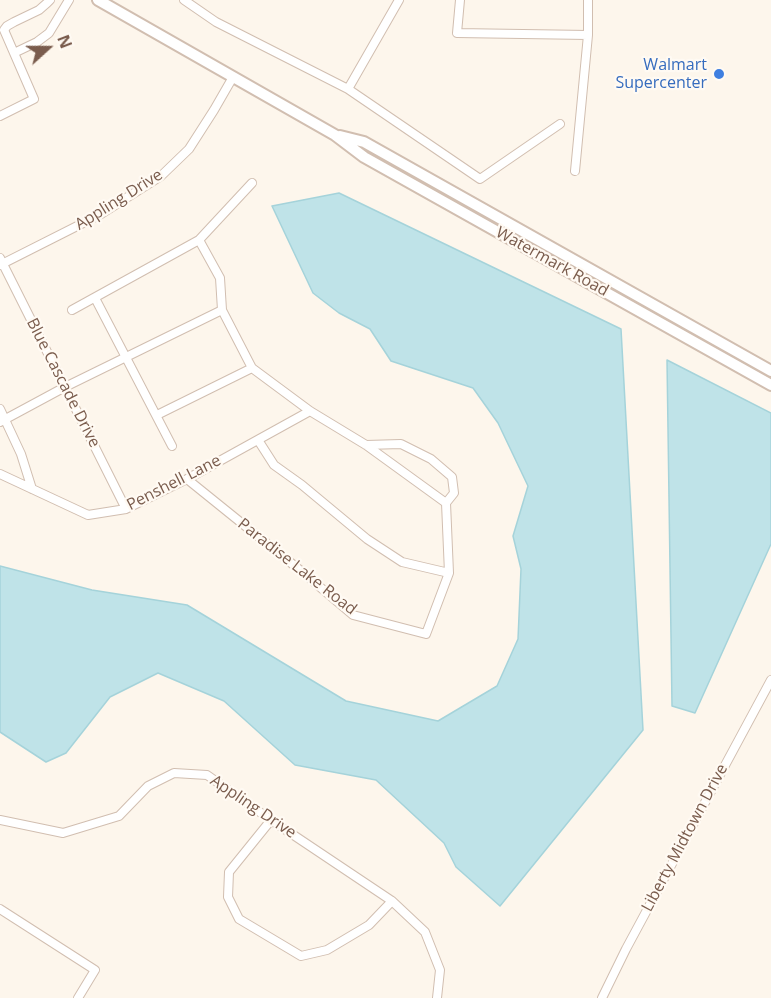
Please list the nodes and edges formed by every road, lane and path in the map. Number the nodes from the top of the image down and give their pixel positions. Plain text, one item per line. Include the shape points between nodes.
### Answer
1 (50, 0) edge
2 (69, 0) edge
3 (98, 0) edge
4 (184, 0) edge
5 (399, 0) edge
6 (460, 0) edge
7 (588, 0) edge
8 (588, 35) junction
9 (14, 52) junction
10 (233, 77) junction
11 (348, 89) junction
12 (0, 116) edge
13 (560, 124) dead end
14 (335, 135) junction
15 (575, 171) dead end
16 (252, 183) dead end
17 (199, 240) junction
18 (1, 262) edge
19 (95, 298) junction
20 (72, 310) dead end
21 (222, 310) junction
22 (126, 358) junction
23 (252, 368) junction
24 (771, 371) edge
25 (771, 385) edge
26 (65, 387) junction
27 (0, 409) edge
28 (310, 411) junction
29 (157, 415) junction
30 (3, 420) edge
31 (258, 440) junction
32 (366, 445) junction
33 (172, 446) dead end
34 (0, 474) edge
35 (187, 479) junction
36 (32, 489) junction
37 (446, 503) junction
38 (126, 509) junction
39 (449, 573) junction
40 (771, 680) edge
41 (0, 820) edge
42 (271, 820) junction
43 (392, 901) junction
44 (0, 909) edge
45 (78, 998) edge
46 (437, 998) edge
47 (602, 998) edge

1 - 9 street via 3,30
2 - 9 street via 49,33
3 - 10 street, Watermark Road
4 - 11 street via 216,22
5 - 11 street
6 - 8 street via 457,33
7 - 8 street
8 - 15 street
9 - 12 street via 34,99
10 - 14 street, Watermark Road
10 - 18 street, Appling Drive via 189,149 161,176 101,214
11 - 13 street via 480,179
14 - 24 street, Watermark Road via 364,142
14 - 25 street, Watermark Road via 364,157
16 - 17 street
17 - 19 street
17 - 21 street via 220,278
18 - 26 street, Blue Cascade Drive
19 - 20 street
19 - 22 street
21 - 22 street
21 - 23 street
22 - 26 street
22 - 29 street
23 - 28 street
23 - 29 street
26 - 30 street
26 - 38 street, Blue Cascade Drive
27 - 30 street
28 - 31 street, Penshell Lane
28 - 32 street
29 - 33 street
30 - 36 street via 21,454
31 - 35 street, Penshell Lane
31 - 39 street via 274,465 367,539 402,562
32 - 37 street
32 - 37 street, Paradise Lake Road via 401,444 431,459 452,477 454,493
34 - 36 street, Penshell Lane
35 - 38 street, Penshell Lane
35 - 39 street, Paradise Lake Road via 352,615 426,634
36 - 38 street, Penshell Lane via 88,515
37 - 39 street, Paradise Lake Road
40 - 47 street, Liberty Midtown Drive
41 - 42 street, Appling Drive via 63,833 119,816 148,786 174,773 207,775
42 - 43 street, Appling Drive
42 - 43 street via 230,872 228,897 239,919 301,956 327,950 369,925
43 - 46 street, Appling Drive via 425,932 440,970
44 - 45 street via 95,970

